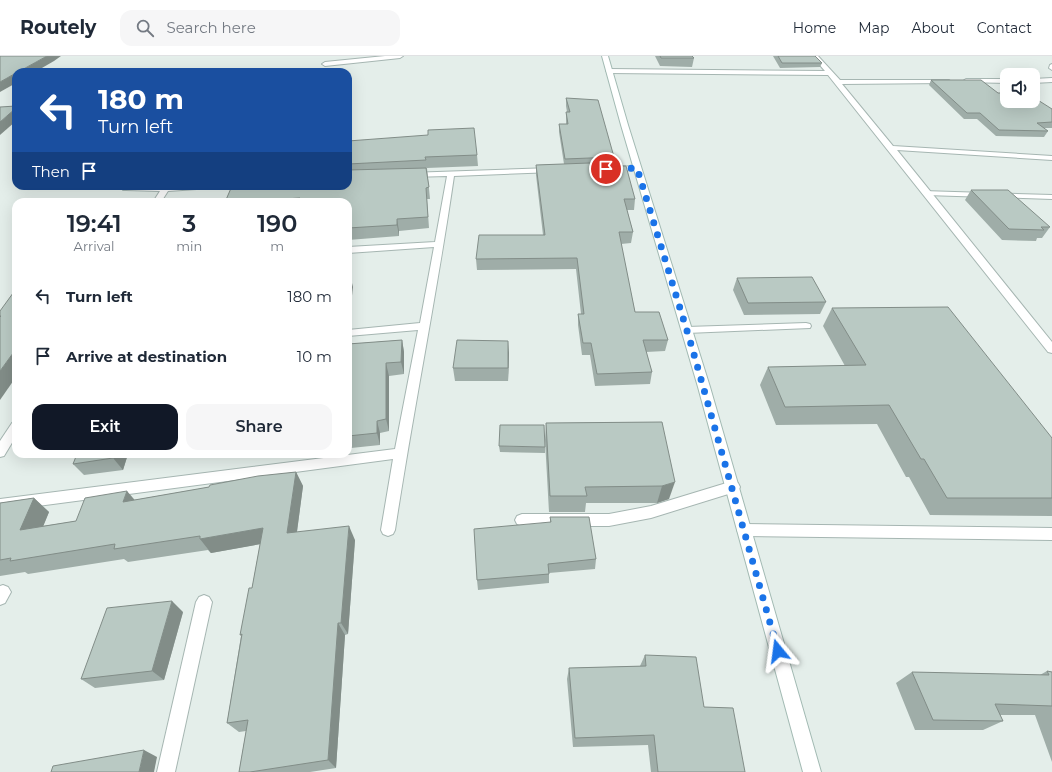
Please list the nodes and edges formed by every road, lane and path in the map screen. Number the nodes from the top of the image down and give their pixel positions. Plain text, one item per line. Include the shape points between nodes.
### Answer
1 (400, 56) edge
2 (605, 56) edge
3 (815, 56) edge
4 (325, 64) dead end
5 (609, 71) junction
6 (830, 73) junction
7 (1040, 80) edge
8 (1052, 80) edge
9 (955, 81) edge
10 (962, 81) edge
11 (1000, 81) edge
12 (838, 82) junction
13 (891, 148) junction
14 (1052, 158) edge
15 (637, 168) junction
16 (606, 169) edge
17 (559, 170) edge
18 (451, 173) junction
19 (403, 175) edge
20 (926, 193) junction
21 (1052, 197) edge
22 (440, 244) junction
23 (352, 250) edge
24 (424, 326) junction
25 (806, 326) dead end
26 (687, 330) junction
27 (352, 333) edge
28 (1052, 349) edge
29 (12, 432) edge
30 (0, 452) edge
31 (400, 453) junction
32 (733, 487) junction
33 (0, 505) edge
34 (522, 520) dead end
35 (388, 530) dead end
36 (744, 530) junction
37 (1052, 534) edge
38 (204, 602) dead end
39 (166, 772) edge
40 (812, 772) edge

1 - 4 street
2 - 5 street
3 - 6 street
5 - 6 street
5 - 15 street
6 - 12 street
7 - 8 street
9 - 12 street
10 - 11 street
12 - 13 street
13 - 14 street
13 - 20 street
15 - 16 street
15 - 26 street
17 - 18 street
18 - 19 street
18 - 22 street
20 - 21 street
20 - 28 street
22 - 23 street
22 - 24 street
24 - 27 street
24 - 31 street
25 - 26 street
26 - 32 street
29 - 30 street
31 - 33 street
31 - 35 street
32 - 34 street via 652,512 609,520
32 - 36 street
36 - 37 street
36 - 40 street
38 - 39 street

